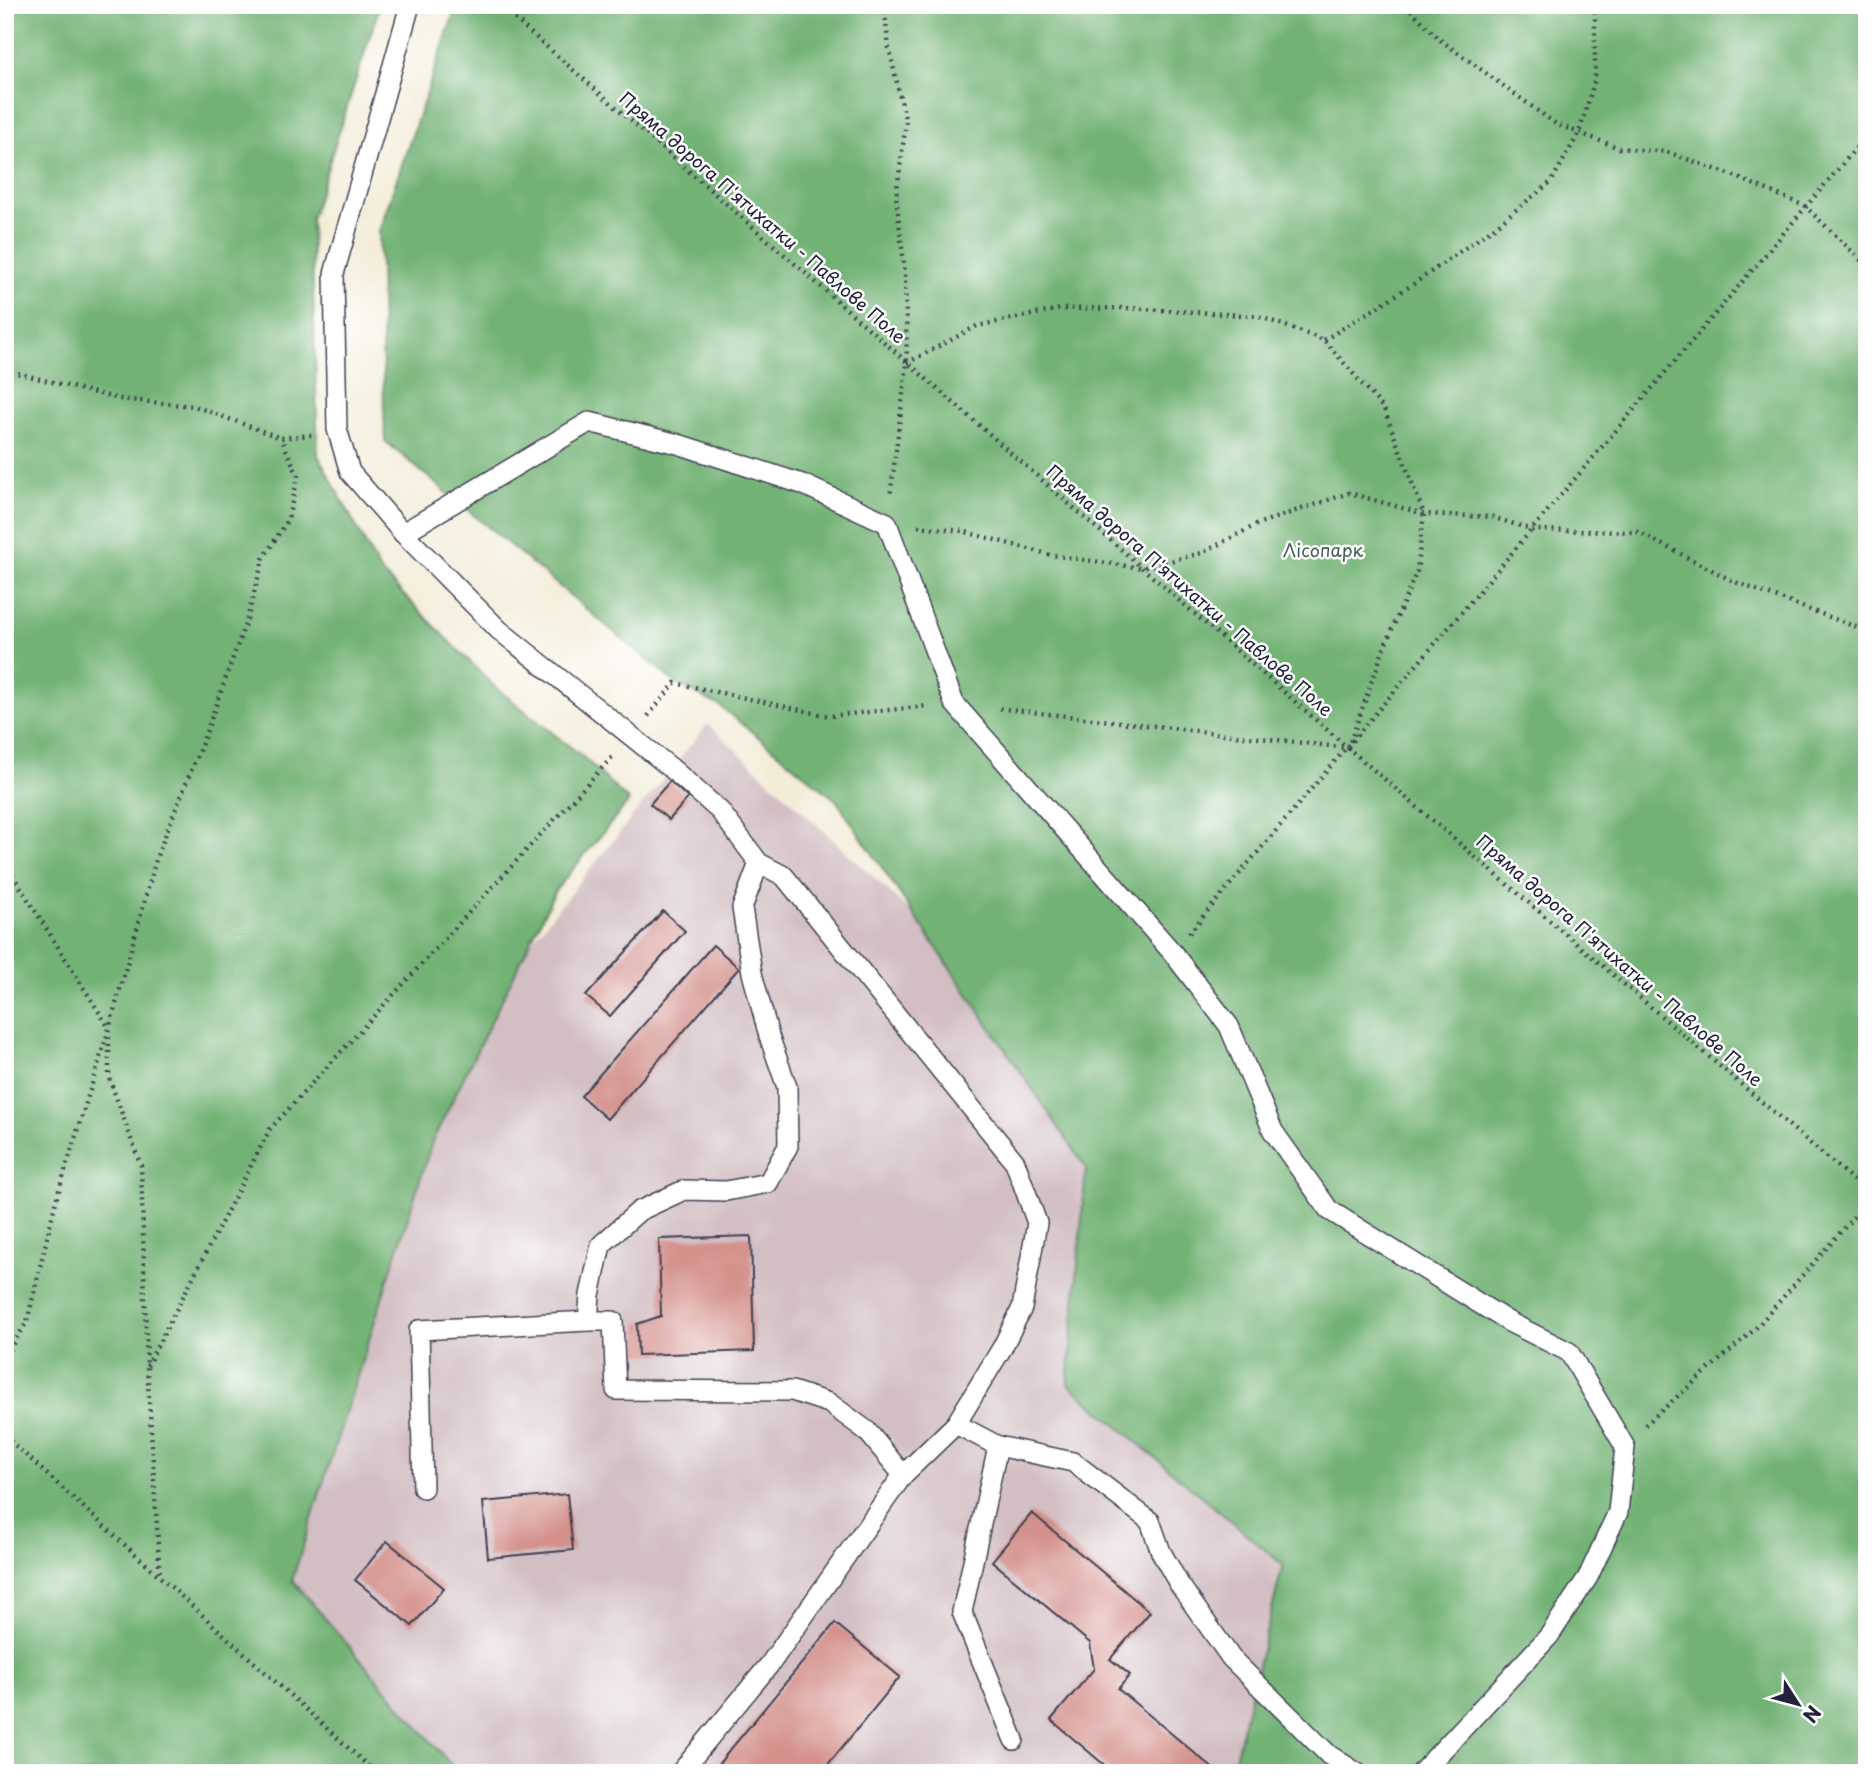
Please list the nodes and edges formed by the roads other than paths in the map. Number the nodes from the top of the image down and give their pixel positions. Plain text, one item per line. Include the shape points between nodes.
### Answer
1 (410, 5) edge
2 (403, 533) junction
3 (759, 863) junction
4 (588, 1321) junction
5 (956, 1424) junction
6 (998, 1446) junction
7 (903, 1475) junction
8 (424, 1488) dead end
9 (1014, 1740) dead end
10 (680, 1773) edge
11 (1357, 1773) edge
12 (1421, 1773) edge

1 - 2 lane via 334,274 337,429 350,472
2 - 3 lane via 499,630 720,811
2 - 12 lane via 589,422 678,444 802,484 887,523 954,703 1172,952 1229,1026 1273,1131 1329,1210 1509,1322 1569,1352 1625,1447 1618,1511 1588,1577 1549,1636
3 - 4 lane via 742,908 752,972 788,1087 788,1146 768,1184 726,1191 684,1189 639,1211 601,1245
3 - 5 lane via 783,876 1015,1162 1037,1223 1022,1308
4 - 7 lane via 613,1321 616,1390 792,1391 829,1403 867,1431
4 - 8 lane via 419,1330
5 - 6 lane
5 - 7 lane
6 - 9 lane via 962,1612
6 - 11 lane via 1073,1462 1150,1521 1179,1584 1231,1658 1329,1755
7 - 10 lane via 770,1664

